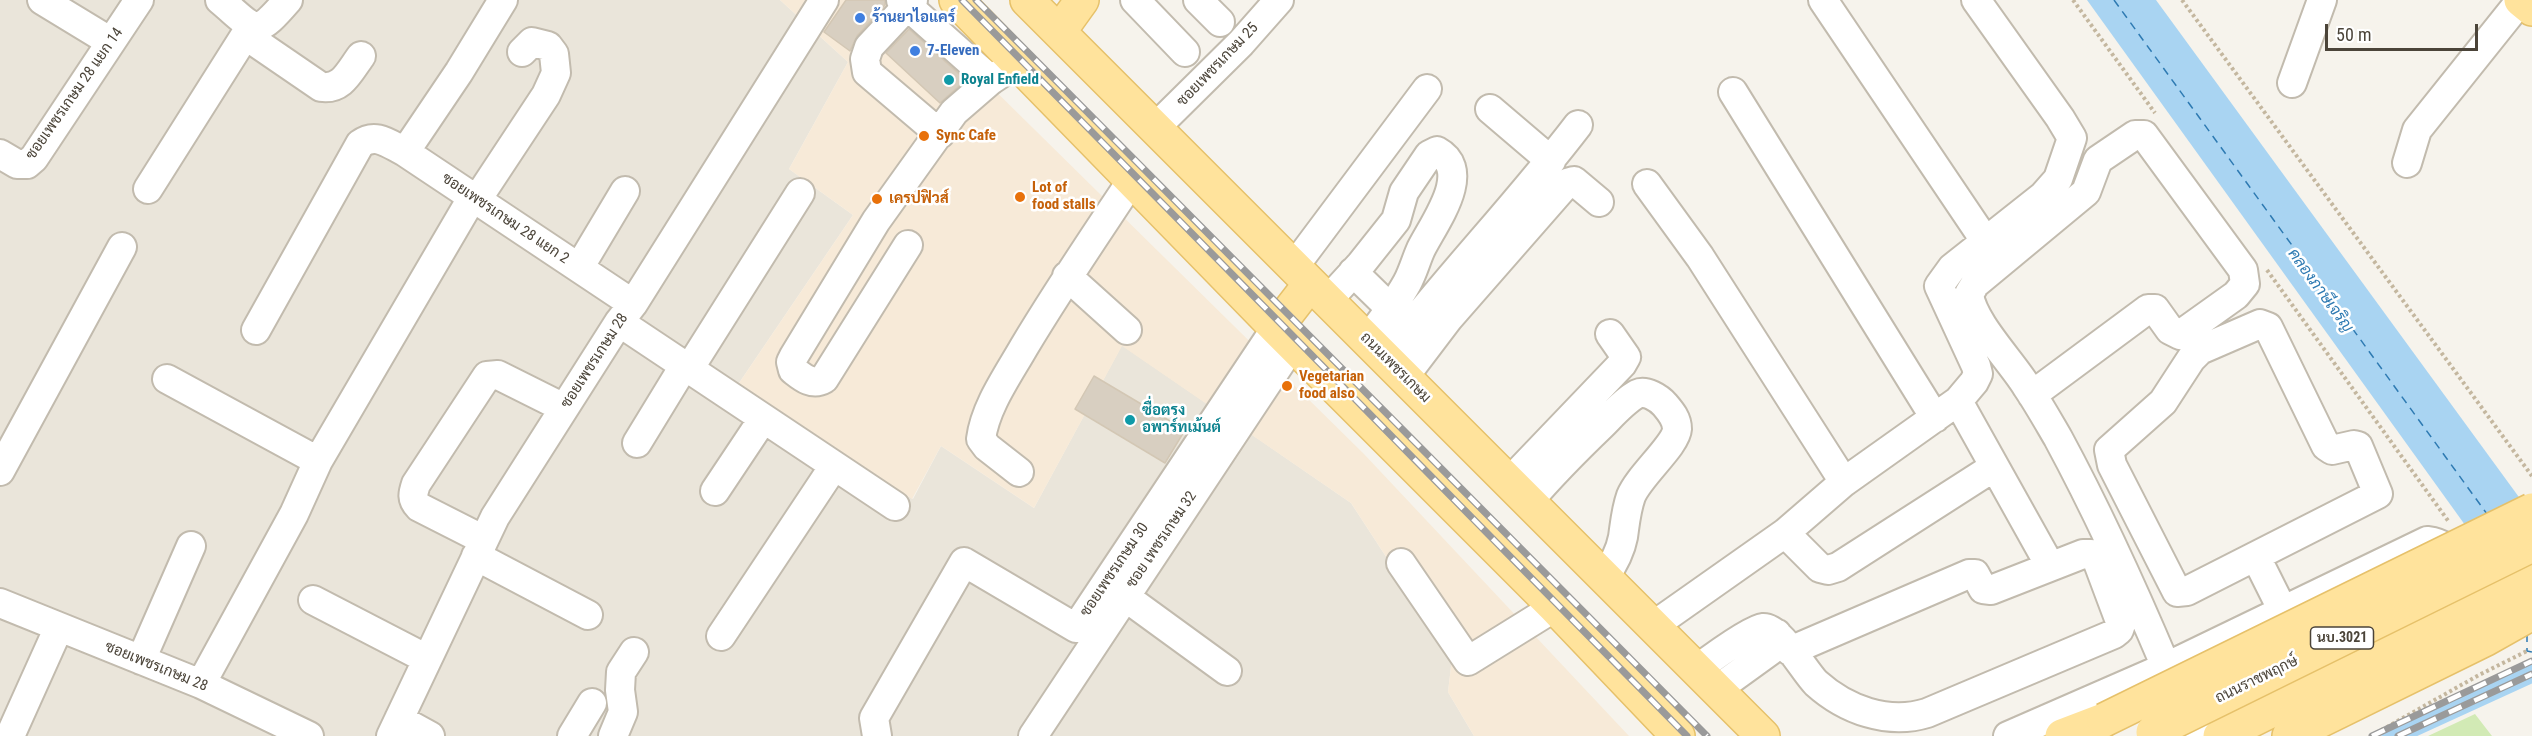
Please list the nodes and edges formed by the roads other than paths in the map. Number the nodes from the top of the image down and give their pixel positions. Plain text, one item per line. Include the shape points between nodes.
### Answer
1 (42, 0) edge
2 (139, 0) edge
3 (220, 0) edge
4 (288, 0) edge
5 (503, 0) edge
6 (824, 0) edge
7 (956, 0) edge
8 (1027, 0) edge
9 (1082, 0) edge
10 (1135, 0) edge
11 (1198, 0) edge
12 (1279, 0) edge
13 (1822, 0) edge
14 (1976, 0) edge
15 (2322, 0) edge
16 (2521, 0) edge
17 (907, 2) edge
18 (2532, 9) edge
19 (1221, 22) dead end
20 (248, 30) junction
21 (1059, 32) junction
22 (111, 42) junction
23 (522, 52) dead end
24 (1185, 52) dead end
25 (361, 56) dead end
26 (1004, 71) junction
27 (2292, 83) dead end
28 (1427, 89) dead end
29 (1733, 92) dead end
30 (1490, 109) dead end
31 (1578, 125) dead end
32 (1155, 128) junction
33 (940, 134) junction
34 (405, 152) junction
35 (0, 154) edge
36 (1551, 161) junction
37 (2407, 164) dead end
38 (1132, 180) junction
39 (1647, 184) dead end
40 (148, 189) dead end
41 (625, 191) dead end
42 (800, 193) dead end
43 (474, 199) junction
44 (1599, 202) dead end
45 (1396, 220) junction
46 (876, 221) junction
47 (1425, 242) junction
48 (1986, 242) junction
49 (122, 247) dead end
50 (579, 268) junction
51 (1353, 272) junction
52 (1066, 276) junction
53 (1310, 284) junction
54 (1391, 309) junction
55 (626, 313) junction
56 (256, 330) dead end
57 (1127, 330) dead end
58 (1610, 334) dead end
59 (1284, 336) junction
60 (1385, 358) junction
61 (686, 367) junction
62 (167, 380) dead end
63 (2032, 395) junction
64 (1958, 401) junction
65 (564, 408) junction
66 (1935, 418) junction
67 (763, 419) junction
68 (637, 444) dead end
69 (318, 461) junction
70 (834, 466) junction
71 (1994, 467) junction
72 (0, 471) edge
73 (1019, 472) dead end
74 (1844, 482) junction
75 (715, 491) dead end
76 (1519, 491) junction
77 (894, 506) dead end
78 (2532, 510) edge
79 (1785, 533) junction
80 (2532, 545) edge
81 (190, 546) dead end
82 (480, 548) junction
83 (2044, 555) dead end
84 (2256, 557) junction
85 (1401, 563) dead end
86 (1604, 578) junction
87 (2532, 582) edge
88 (1124, 596) junction
89 (314, 600) dead end
90 (0, 603) edge
91 (1555, 607) junction
92 (2283, 610) junction
93 (2532, 613) edge
94 (588, 615) dead end
95 (59, 627) junction
96 (1653, 627) junction
97 (721, 636) dead end
98 (1784, 642) junction
99 (634, 652) dead end
100 (428, 659) junction
101 (141, 660) junction
102 (2166, 667) junction
103 (1227, 671) dead end
104 (1706, 680) junction
105 (201, 684) junction
106 (591, 703) dead end
107 (395, 727) edge
108 (2144, 735) edge
109 (10, 736) edge
110 (309, 736) edge
111 (430, 736) edge
112 (572, 736) edge
113 (613, 736) edge
114 (877, 736) edge
115 (1033, 736) edge
116 (1678, 736) edge
117 (1763, 736) edge
118 (2008, 736) edge
119 (2062, 736) edge
120 (2197, 736) edge
121 (2220, 736) edge
122 (2289, 736) edge

1 - 22 street
2 - 22 street, ซอยเพชรเกษม 28 แยก 14
3 - 20 street
4 - 20 street via 267,24
5 - 34 street
6 - 55 street, ซอยเพชรเกษม 28
7 - 26 main road
8 - 21 main road, ถนนเพชรเกษม
9 - 21 main road
10 - 24 street
11 - 19 street
12 - 32 street, ซอยเพชรเกษม 25
13 - 48 street
14 - 48 street via 2072,138 2058,179
15 - 27 street
16 - 18 main road
16 - 37 street via 2417,130
17 - 26 street
17 - 33 street via 869,47 865,59 867,72
20 - 25 street via 321,87 339,86
20 - 40 street
21 - 32 main road, ถนนเพชรเกษม
22 - 35 street, ซอยเพชรเกษม 28 แยก 14 via 34,158 27,164 17,164
23 - 43 street via 532,42 549,46 556,74 546,95
26 - 33 street via 954,112
26 - 38 main road
28 - 53 street
29 - 66 street
30 - 36 street
31 - 36 street
32 - 53 main road, ถนนเพชรเกษม
33 - 46 street
34 - 43 street, ซอยเพชรเกษม 28 แยก 2
34 - 56 street, ซอยเพชรเกษม 28 แยก 2 via 375,137 360,144
36 - 60 street
38 - 52 street
38 - 59 main road
39 - 74 street via 1700,257
41 - 50 street
42 - 61 street
43 - 50 street, ซอยเพชรเกษม 28 แยก 2
43 - 69 street
44 - 60 street via 1574,182 1567,183 1448,319
45 - 47 street
45 - 47 street via 1404,192 1429,155 1437,151 1446,156 1452,168 1450,193
45 - 51 street
46 - 46 street via 915,251 824,379 811,381 792,370 794,356
47 - 54 street
48 - 64 street via 1952,268 1939,286 1978,374
49 - 72 street
50 - 55 street, ซอยเพชรเกษม 28 แยก 2
51 - 53 street
51 - 54 street
52 - 57 street
52 - 73 street via 1005,379 982,427 981,439 987,447
53 - 59 main road
53 - 60 main road, ถนนเพชรเกษม
54 - 60 street
55 - 61 street, ซอยเพชรเกษม 28 แยก 2
55 - 65 street, ซอยเพชรเกษม 28
58 - 76 street via 1626,357 1622,364
59 - 88 street, ซอย เพชรเกษม 32
59 - 91 main road
59 - 114 street, ซอยเพชรเกษม 30 via 1076,628 964,562 874,718
60 - 76 main road, ถนนเพชรเกษม
61 - 67 street, ซอยเพชรเกษม 28 แยก 2
61 - 68 street
62 - 69 street
63 - 63 street via 1973,309 1971,288 2086,192 2097,160 2135,135 2144,135 2243,270 2245,284 2236,295 2180,335 2170,330 2155,309 2148,309
63 - 102 street via 2058,438 2132,586
64 - 66 street
64 - 71 street
65 - 82 street, ซอยเพชรเกษม 28 via 495,517
65 - 82 street via 498,375 487,376 416,484 413,495 419,507
66 - 74 street
67 - 70 street, ซอยเพชรเกษม 28 แยก 2
67 - 75 street
69 - 105 street via 294,514
70 - 77 street, ซอยเพชรเกษม 28 แยก 2
70 - 97 street
71 - 79 street via 1839,567 1820,568
71 - 83 street
74 - 79 street
76 - 86 main road, ถนนเพชรเกษม
76 - 86 street via 1555,471 1637,394 1662,400 1674,415 1674,438 1640,478 1632,494 1616,560
78 - 119 main road, bridge via 2104,720
79 - 96 street
80 - 108 main road, ถนนราชพฤกษ์ / นบ.3021, bridge
81 - 101 street
82 - 94 street
82 - 100 street, ซอยเพชรเกษม 28
84 - 84 street via 2375,497 2378,492 2358,446 2332,450 2326,446 2268,327 2262,324 2200,350 2163,402 2108,452 2177,592 2187,591
84 - 92 street
85 - 91 street via 1463,665
86 - 96 main road, ถนนเพชรเกษม
87 - 121 main road, นบ.3021
88 - 103 street
88 - 115 street, ซอย เพชรเกษม 32
89 - 100 street
90 - 95 street, ซอยเพชรเกษม 28
91 - 116 main road
92 - 102 street
92 - 120 street via 2427,541 2448,548 2469,585 2469,598 2461,610
93 - 122 main road
95 - 101 street, ซอยเพชรเกษม 28
95 - 109 street
96 - 104 main road, ถนนเพชรเกษม
98 - 98 street via 1815,682 1838,698 1876,716 1903,719 1927,713 2114,634 2121,624 2097,560 2083,554 1991,590 1983,589 1975,573 1969,574
98 - 104 street via 1767,628 1758,629
99 - 113 street via 621,672 623,712
100 - 107 street, ซอยเพชรเกษม 28
101 - 105 street, ซอยเพชรเกษม 28
102 - 118 street
104 - 117 main road, ถนนเพชรเกษม
105 - 110 street, ซอยเพชรเกษม 28
106 - 112 street
107 - 111 street

